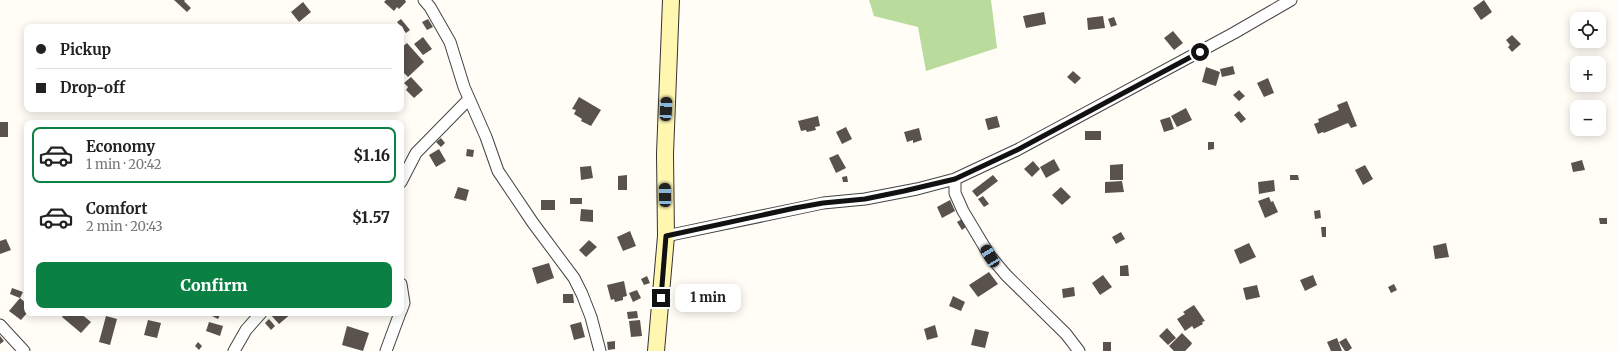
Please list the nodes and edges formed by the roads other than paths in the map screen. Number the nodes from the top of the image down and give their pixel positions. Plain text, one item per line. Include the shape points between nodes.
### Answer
1 (424, 0) edge
2 (671, 0) edge
3 (1291, 0) edge
4 (469, 98) junction
5 (404, 176) edge
6 (955, 179) junction
7 (666, 236) junction
8 (258, 316) edge
9 (399, 316) edge
10 (0, 325) edge
11 (24, 351) edge
12 (234, 351) edge
13 (386, 351) edge
14 (600, 351) edge
15 (656, 351) edge
16 (1079, 351) edge

1 - 4 street via 450,42
2 - 7 street via 664,154
3 - 6 street via 1017,150
4 - 5 street via 416,153
4 - 14 street via 498,171 574,278 591,318
6 - 7 street via 865,199 795,208
6 - 16 street via 955,193 963,211 990,256 1066,334
7 - 15 street
8 - 12 street via 246,330
9 - 13 street
10 - 11 street

